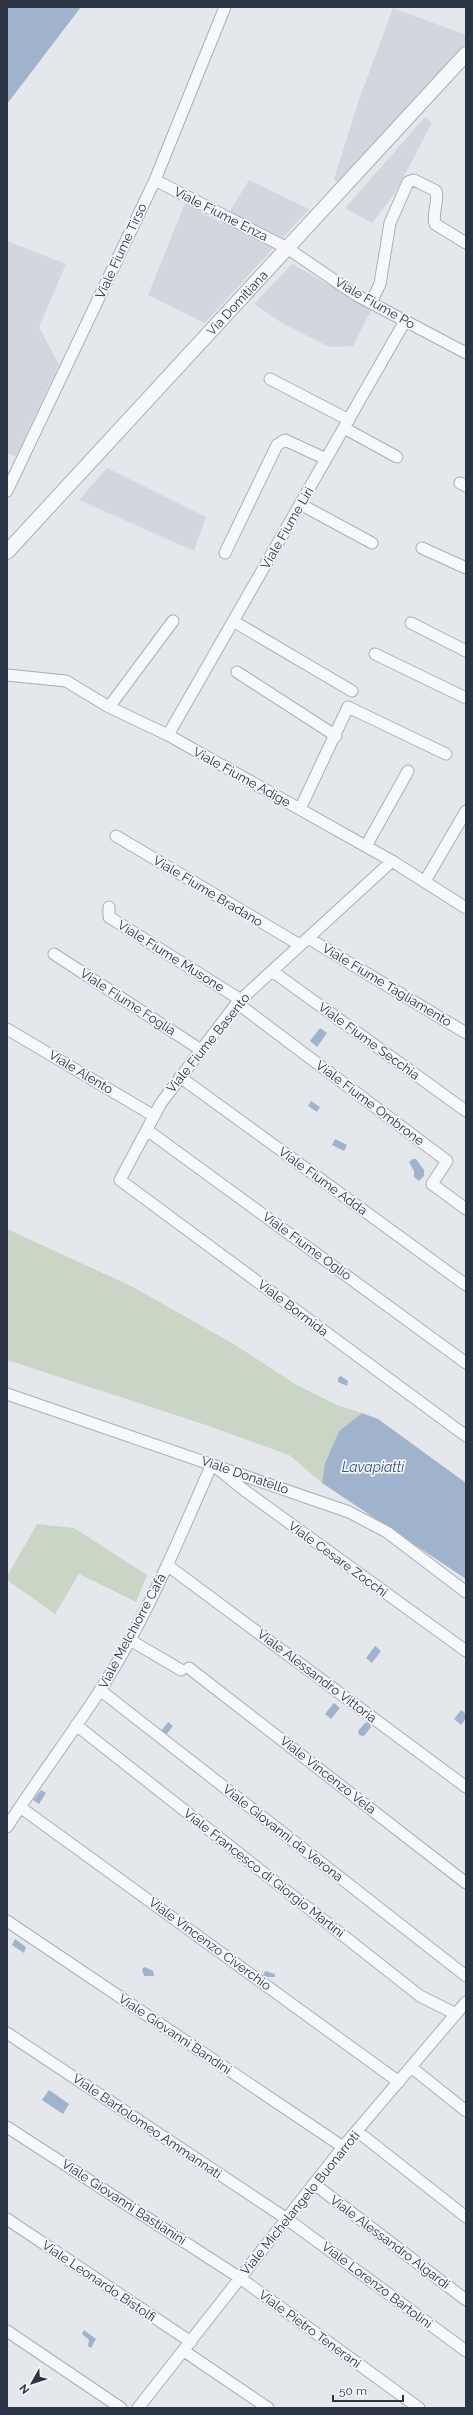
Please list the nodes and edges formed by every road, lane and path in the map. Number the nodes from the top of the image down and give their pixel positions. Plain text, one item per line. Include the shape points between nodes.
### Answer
1 (225, 7) edge
2 (466, 54) edge
3 (155, 180) junction
4 (466, 243) edge
5 (287, 248) junction
6 (371, 302) junction
7 (405, 321) junction
8 (466, 353) edge
9 (270, 379) dead end
10 (346, 424) junction
11 (397, 457) dead end
12 (326, 459) junction
13 (7, 491) edge
14 (300, 504) junction
15 (372, 543) dead end
16 (422, 548) dead end
17 (7, 552) edge
18 (225, 553) dead end
19 (466, 568) edge
20 (173, 621) dead end
21 (233, 621) junction
22 (411, 623) dead end
23 (466, 650) edge
24 (376, 654) dead end
25 (237, 672) dead end
26 (7, 675) edge
27 (352, 691) dead end
28 (466, 698) edge
29 (109, 707) junction
30 (168, 735) junction
31 (336, 736) junction
32 (446, 754) dead end
33 (408, 772) dead end
34 (300, 809) junction
35 (466, 811) edge
36 (462, 827) edge
37 (116, 836) dead end
38 (366, 846) junction
39 (392, 861) junction
40 (425, 881) junction
41 (109, 907) dead end
42 (466, 908) edge
43 (304, 941) junction
44 (54, 954) dead end
45 (272, 971) junction
46 (239, 1001) junction
47 (7, 1029) edge
48 (466, 1033) edge
49 (202, 1050) junction
50 (180, 1077) junction
51 (466, 1111) edge
52 (154, 1116) junction
53 (147, 1130) junction
54 (120, 1180) joint
55 (466, 1209) edge
56 (466, 1285) edge
57 (466, 1363) edge
58 (7, 1394) edge
59 (466, 1436) edge
60 (212, 1464) junction
61 (167, 1565) junction
62 (466, 1592) edge
63 (130, 1640) junction
64 (466, 1652) edge
65 (100, 1690) junction
66 (76, 1725) junction
67 (466, 1787) edge
68 (20, 1807) junction
69 (7, 1827) edge
70 (466, 1883) edge
71 (7, 1921) edge
72 (466, 1976) edge
73 (466, 2002) edge
74 (456, 2014) junction
75 (7, 2033) edge
76 (411, 2067) junction
77 (399, 2082) junction
78 (466, 2111) edge
79 (7, 2127) edge
80 (357, 2132) junction
81 (343, 2147) junction
82 (314, 2184) junction
83 (466, 2217) edge
84 (7, 2219) edge
85 (287, 2219) junction
86 (240, 2278) junction
87 (466, 2300) edge
88 (7, 2331) edge
89 (191, 2342) junction
90 (466, 2351) edge
91 (184, 2352) junction
92 (121, 2408) edge
93 (138, 2408) edge
94 (268, 2408) edge
95 (419, 2408) edge

1 - 3 street, Viale Fiume Tirso
2 - 5 street, Via Domitiana
3 - 5 street, Viale Fiume Enza
3 - 13 street, Viale Fiume Tirso
4 - 6 street via 435,224 433,215 438,197 436,191 414,180 408,182 390,223 380,284
5 - 6 street, Viale Fiume Po
5 - 17 street, Via Domitiana
6 - 7 street, Viale Fiume Po
7 - 8 street, Viale Fiume Po
7 - 10 street, Viale Fiume Liri
9 - 10 street
10 - 11 street
10 - 12 street, Viale Fiume Liri
12 - 14 street, Viale Fiume Liri
12 - 18 street via 285,440 280,442
14 - 15 street
14 - 21 street, Viale Fiume Liri
16 - 19 street
20 - 29 street
21 - 27 street
21 - 30 street, Viale Fiume Liri
22 - 23 street
24 - 28 street
25 - 31 street
26 - 29 street, Viale Fiume Adige via 66,681
29 - 30 street, Viale Fiume Adige
30 - 34 street, Viale Fiume Adige
31 - 32 street via 348,707
31 - 34 street
33 - 38 street
34 - 38 street, Viale Fiume Adige
35 - 36 street
36 - 40 street
37 - 43 street, Viale Fiume Bradano
38 - 39 street, Viale Fiume Adige
39 - 40 street, Viale Fiume Adige
39 - 43 street, Viale Fiume Basento
40 - 42 street, Viale Fiume Adige
41 - 46 street, Viale Fiume Musone via 110,917
43 - 45 street, Viale Fiume Basento
43 - 48 street, Viale Fiume Tagliamento
44 - 49 street, Viale Fiume Foglia
45 - 46 street, Viale Fiume Basento
45 - 51 street, Viale Fiume Secchia
46 - 49 street, Viale Fiume Basento
46 - 55 street, Viale Fiume Ombrone via 447,1161 432,1184
47 - 52 street, Viale Alento
49 - 50 street, Viale Fiume Basento
50 - 52 street, Viale Fiume Basento
50 - 56 street, Viale Fiume Adda
52 - 53 street, Viale Fiume Basento
53 - 54 street, Viale Fiume Basento
53 - 57 street, Viale Fiume Oglio
54 - 59 street, Viale Bormida
58 - 60 street, Viale Donatello
60 - 61 street, Viale Melchiorre Cafà
60 - 62 street, Viale Donatello via 349,1512 387,1532
60 - 64 street, Viale Cesare Zocchi
61 - 63 street, Viale Melchiorre Cafà
61 - 67 street, Viale Alessandro Vittoria
63 - 65 street, Viale Melchiorre Cafà
63 - 70 street, Viale Vincenzo Vela via 185,1669
65 - 66 street, Viale Melchiorre Cafà
65 - 72 street, Viale Giovanni da Verona
66 - 68 street, Viale Melchiorre Cafà
66 - 74 street, Viale Francesco di Giorgio Martini via 420,1996
68 - 69 street, Viale Melchiorre Cafà
68 - 77 street, Viale Vincenzo Civerchio
71 - 81 street, Viale Giovanni Bandini
73 - 74 street, Viale Michelangelo Buonarroti
74 - 76 street, Viale Michelangelo Buonarroti
75 - 85 street, Viale Bartolomeo Ammannati
76 - 77 street, Viale Michelangelo Buonarroti
76 - 78 street
77 - 80 street, Viale Michelangelo Buonarroti
79 - 86 street, Viale Giovanni Bastianini
80 - 81 street, Viale Michelangelo Buonarroti
80 - 83 street
81 - 82 street, Viale Michelangelo Buonarroti
82 - 85 street, Viale Michelangelo Buonarroti
82 - 87 street, Viale Alessandro Algardi
84 - 89 street, Viale Leonardo Bistolfi
85 - 86 street, Viale Michelangelo Buonarroti
85 - 90 street, Viale Lorenzo Bartolini
86 - 89 street, Viale Michelangelo Buonarroti
86 - 95 street, Viale Pietro Tenerani
88 - 92 street
89 - 91 street, Viale Michelangelo Buonarroti
91 - 93 street, Viale Michelangelo Buonarroti
91 - 94 street

